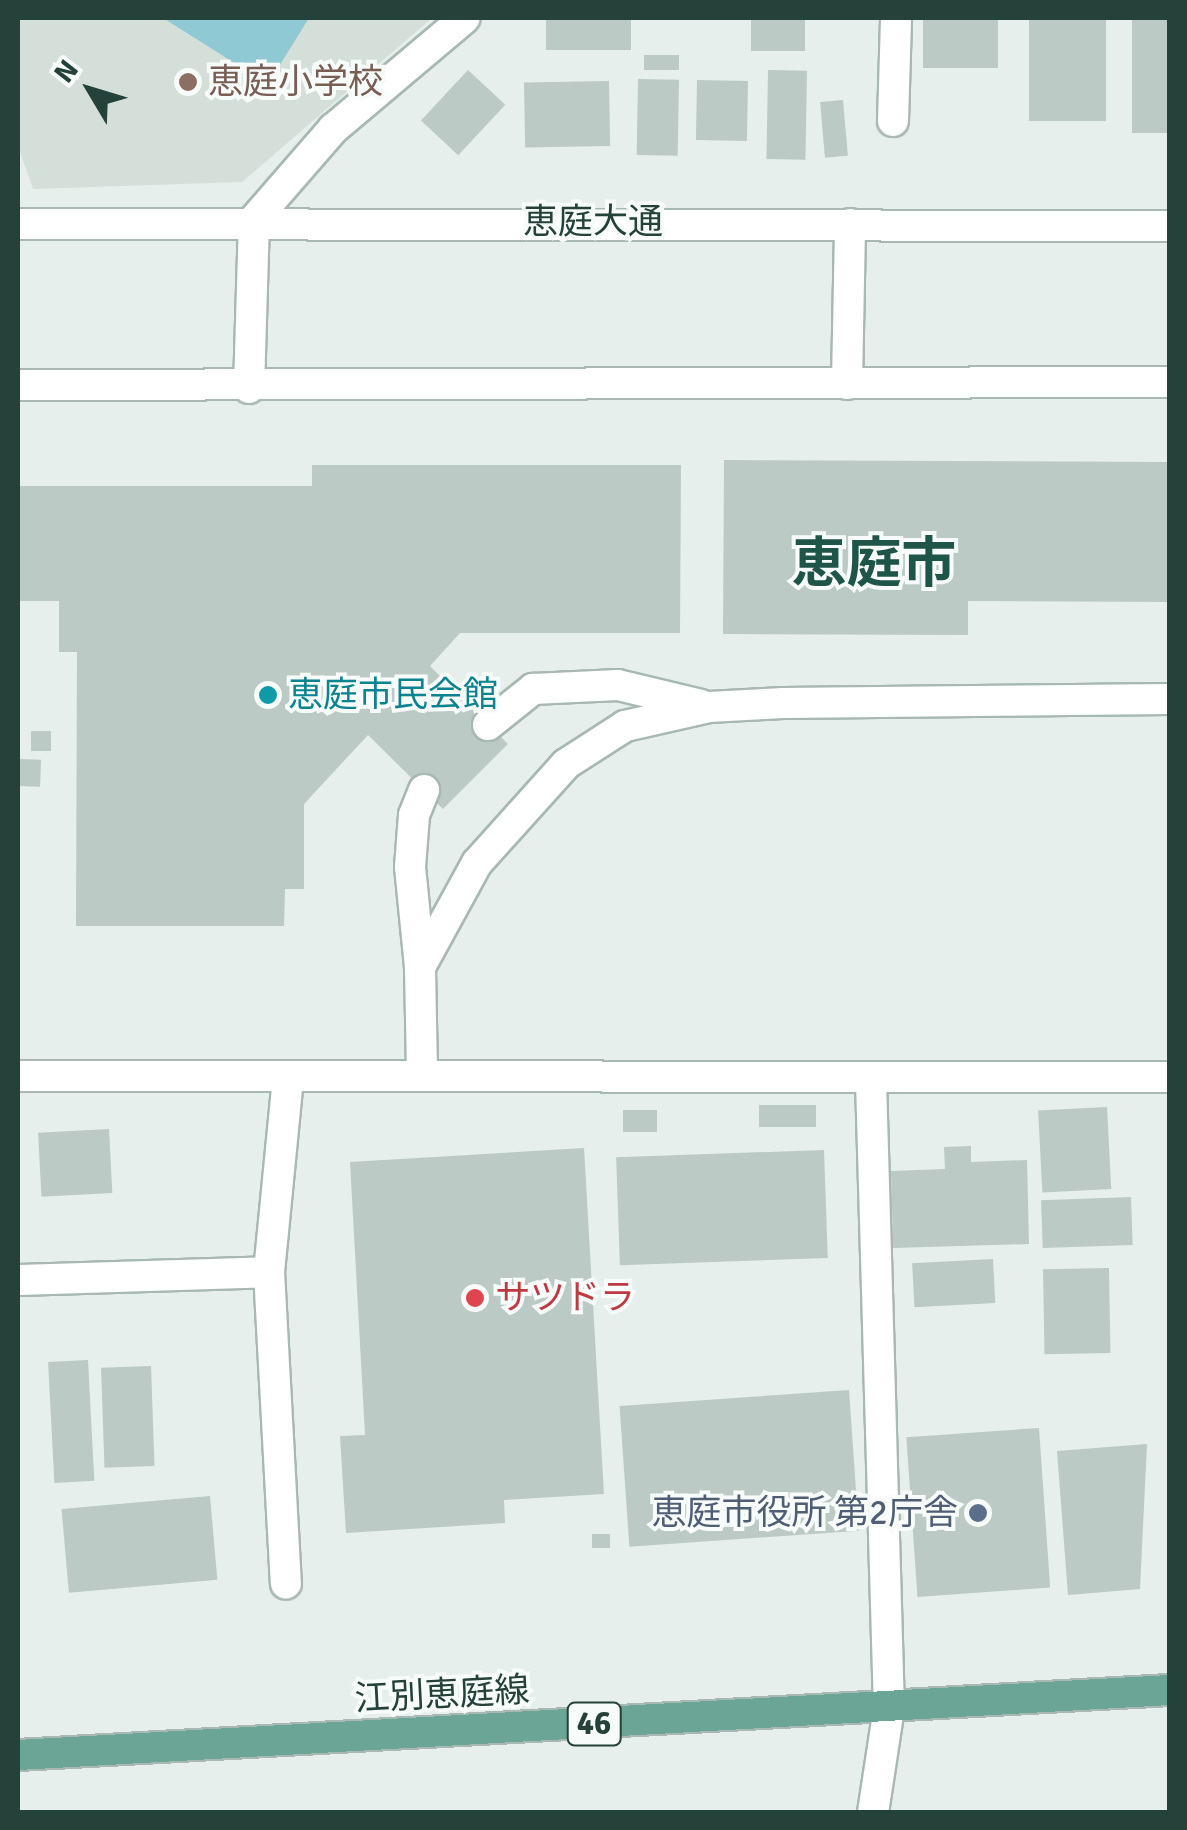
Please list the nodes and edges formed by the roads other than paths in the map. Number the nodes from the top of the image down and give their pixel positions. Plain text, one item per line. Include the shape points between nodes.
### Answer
1 (466, 18) edge
2 (896, 18) edge
3 (894, 121) dead end
4 (254, 220) junction
5 (18, 224) edge
6 (850, 224) junction
7 (1170, 226) edge
8 (1170, 382) edge
9 (847, 384) junction
10 (18, 385) edge
11 (249, 388) junction
12 (1170, 699) edge
13 (709, 708) junction
14 (488, 724) dead end
15 (424, 790) dead end
16 (420, 967) junction
17 (422, 1072) junction
18 (18, 1076) edge
19 (1170, 1077) edge
20 (288, 1078) junction
21 (871, 1081) junction
22 (269, 1272) junction
23 (18, 1280) edge
24 (286, 1584) dead end
25 (1170, 1690) edge
26 (889, 1708) junction
27 (18, 1756) edge
28 (873, 1812) edge

1 - 4 street via 333,129
2 - 3 street
4 - 5 street, 恵庭大通
4 - 6 street, 恵庭大通
4 - 11 street
6 - 7 street, 恵庭大通
6 - 9 street
8 - 9 street
9 - 11 street
10 - 11 street
12 - 13 street
13 - 14 street via 618,685 533,689
13 - 16 street via 625,726 566,764 477,863
15 - 16 street via 414,815 410,867
16 - 17 street
17 - 20 street
17 - 21 street
18 - 20 street
19 - 21 street
20 - 22 street
21 - 26 street
22 - 23 street
22 - 24 street
25 - 26 main road, 江別恵庭線 / 46
26 - 27 main road, 江別恵庭線 / 46
26 - 28 street

